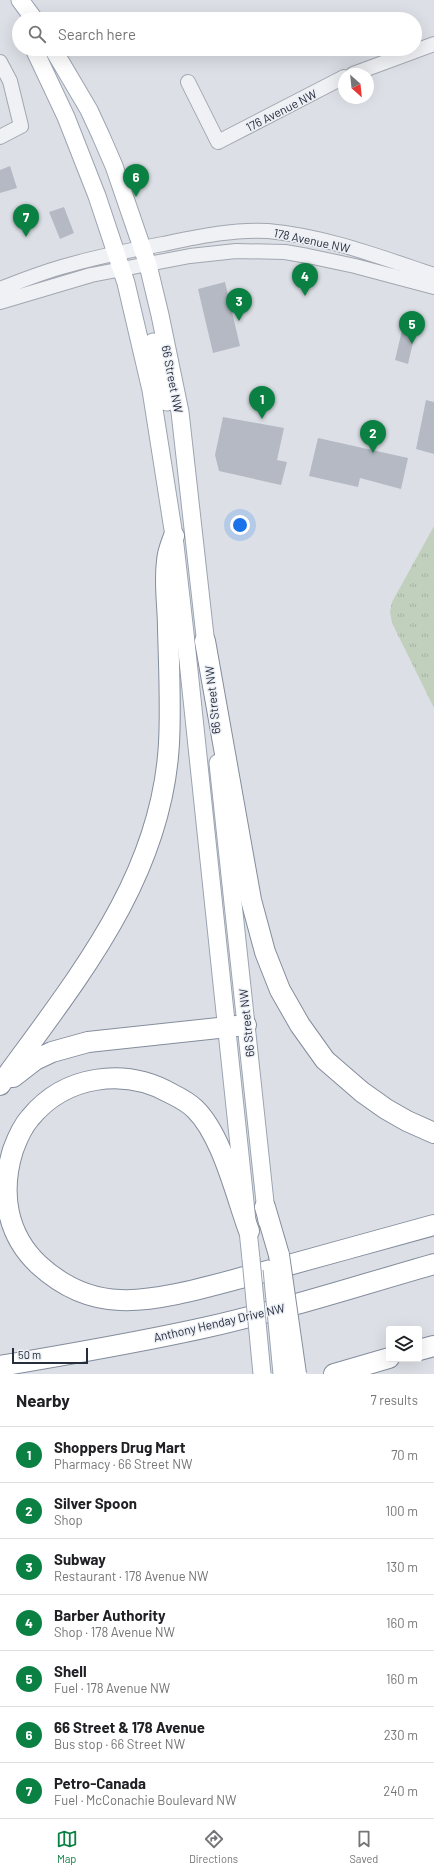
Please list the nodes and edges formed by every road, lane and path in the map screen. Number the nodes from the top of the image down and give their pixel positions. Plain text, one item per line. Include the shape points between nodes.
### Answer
1 (10, 0) edge
2 (20, 0) edge
3 (16, 12) edge
4 (29, 12) edge
5 (434, 44) edge
6 (422, 48) edge
7 (38, 56) edge
8 (57, 56) edge
9 (402, 56) edge
10 (1, 67) edge
11 (369, 68) edge
12 (338, 80) edge
13 (188, 82) dead end
14 (0, 137) edge
15 (130, 250) junction
16 (135, 268) junction
17 (434, 275) edge
18 (434, 287) edge
19 (0, 288) edge
20 (0, 302) edge
21 (174, 536) junction
22 (205, 641) junction
23 (236, 1027) junction
24 (0, 1085) edge
25 (0, 1090) edge
26 (434, 1133) edge
27 (265, 1207) joint
28 (434, 1225) edge
29 (248, 1231) junction
30 (275, 1256) junction
31 (434, 1264) edge
32 (434, 1346) edge
33 (422, 1349) edge
34 (386, 1359) edge
35 (0, 1366) edge
36 (262, 1374) edge
37 (282, 1374) edge
38 (296, 1374) edge
39 (334, 1374) edge

1 - 3 main road
2 - 4 main road
5 - 6 street
7 - 15 main road, 66 Street NW via 82,156
8 - 15 main road, 66 Street NW via 89,110 114,166
9 - 11 street
10 - 14 street via 10,81 21,126
12 - 13 street, 176 Avenue NW via 218,142
15 - 16 main road, 66 Street NW
15 - 16 main road, 66 Street NW
15 - 17 street, 178 Avenue NW via 213,234 266,231 294,234 332,243
15 - 19 street, 178 Avenue NW via 67,265
16 - 18 street, 178 Avenue NW via 212,253 285,252 355,266
16 - 20 street, 178 Avenue NW via 91,275
16 - 21 main road, 66 Street NW via 146,365
16 - 22 main road, 66 Street NW via 176,388
21 - 23 main road, 66 Street NW
21 - 24 highway via 166,562 169,745 164,790 155,826 145,857 114,922 62,1000
22 - 23 main road, 66 Street NW
22 - 26 highway via 251,900 265,952 280,990 300,1025 325,1060 386,1109
23 - 25 highway via 109,1040 69,1047 36,1060 22,1069
23 - 27 main road, 66 Street NW
23 - 29 main road, 66 Street NW
27 - 30 highway
28 - 29 highway via 215,1285 172,1294 118,1300 72,1289 48,1273 25,1251 15,1231 5,1197 7,1175 15,1144 30,1118 61,1092 93,1080 123,1077 159,1086 195,1109 219,1145
29 - 36 main road, 66 Street NW, bridge
30 - 37 main road, bridge
30 - 38 highway, bridge
31 - 35 highway, Anthony Henday Drive NW via 213,1326 108,1348
32 - 33 highway
34 - 39 highway

